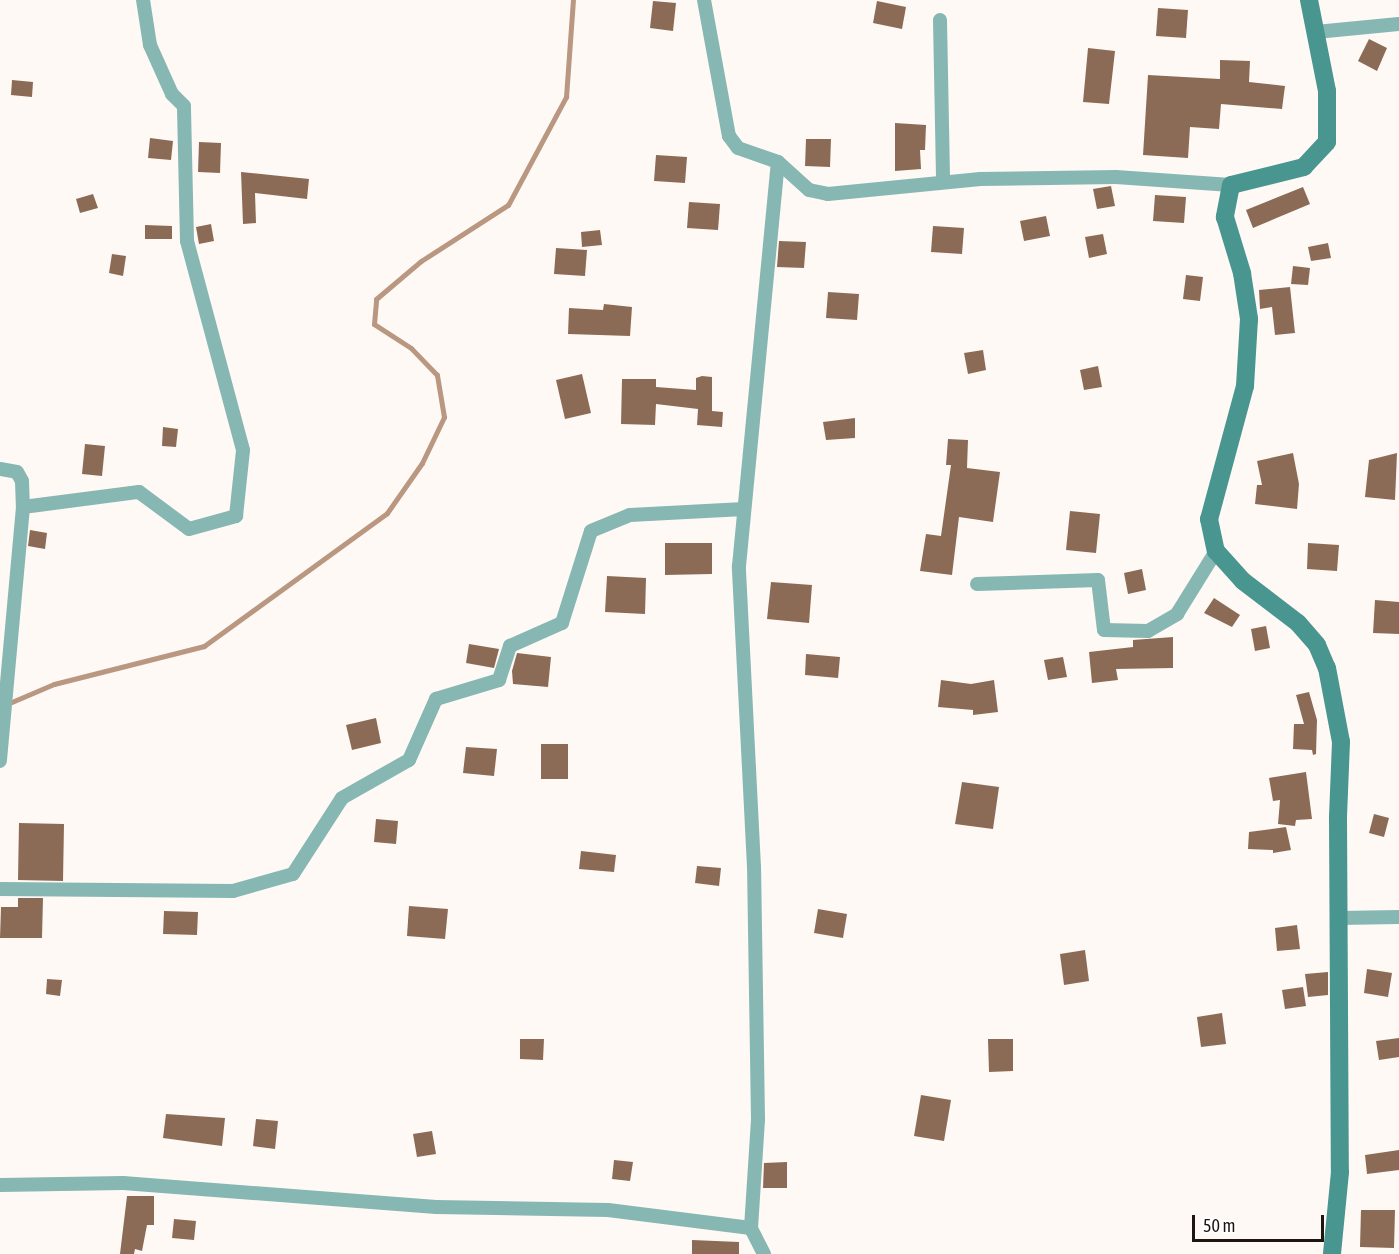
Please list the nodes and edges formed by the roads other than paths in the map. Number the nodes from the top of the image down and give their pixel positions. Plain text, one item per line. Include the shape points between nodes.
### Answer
1 (143, 0) edge
2 (704, 0) edge
3 (1309, 0) edge
4 (940, 20) dead end
5 (1399, 24) edge
6 (1316, 32) junction
7 (778, 162) junction
8 (943, 181) junction
9 (1231, 185) junction
10 (0, 469) edge
11 (23, 507) junction
12 (744, 509) junction
13 (1216, 551) junction
14 (977, 584) dead end
15 (0, 761) edge
16 (0, 889) edge
17 (1399, 916) edge
18 (1339, 918) junction
19 (0, 1185) edge
20 (751, 1228) junction
21 (764, 1254) edge
22 (1332, 1254) edge

1 - 11 street via 150,45 172,94 184,106 187,241 243,450 236,516 189,529 139,492
2 - 7 street via 729,136 738,148
3 - 6 street
4 - 8 street
5 - 6 street
6 - 9 street via 1327,91 1327,142 1304,166
7 - 8 street via 809,190 828,194
7 - 12 street
8 - 9 street via 1116,177
9 - 13 street via 1225,217 1242,273 1249,319 1245,386 1209,519
10 - 11 street via 17,472 22,481
11 - 15 street
12 - 16 street via 630,515 591,531 562,623 510,646 499,680 436,699 409,760 342,798 293,874 233,891
12 - 20 street via 739,566 754,867 758,1119
13 - 14 street via 1177,614 1148,631 1104,630 1098,580
13 - 18 street via 1243,581 1298,623 1317,645 1327,668 1341,742
17 - 18 street
18 - 22 street via 1340,1172
19 - 20 street via 123,1184 436,1207 608,1210
20 - 21 street

